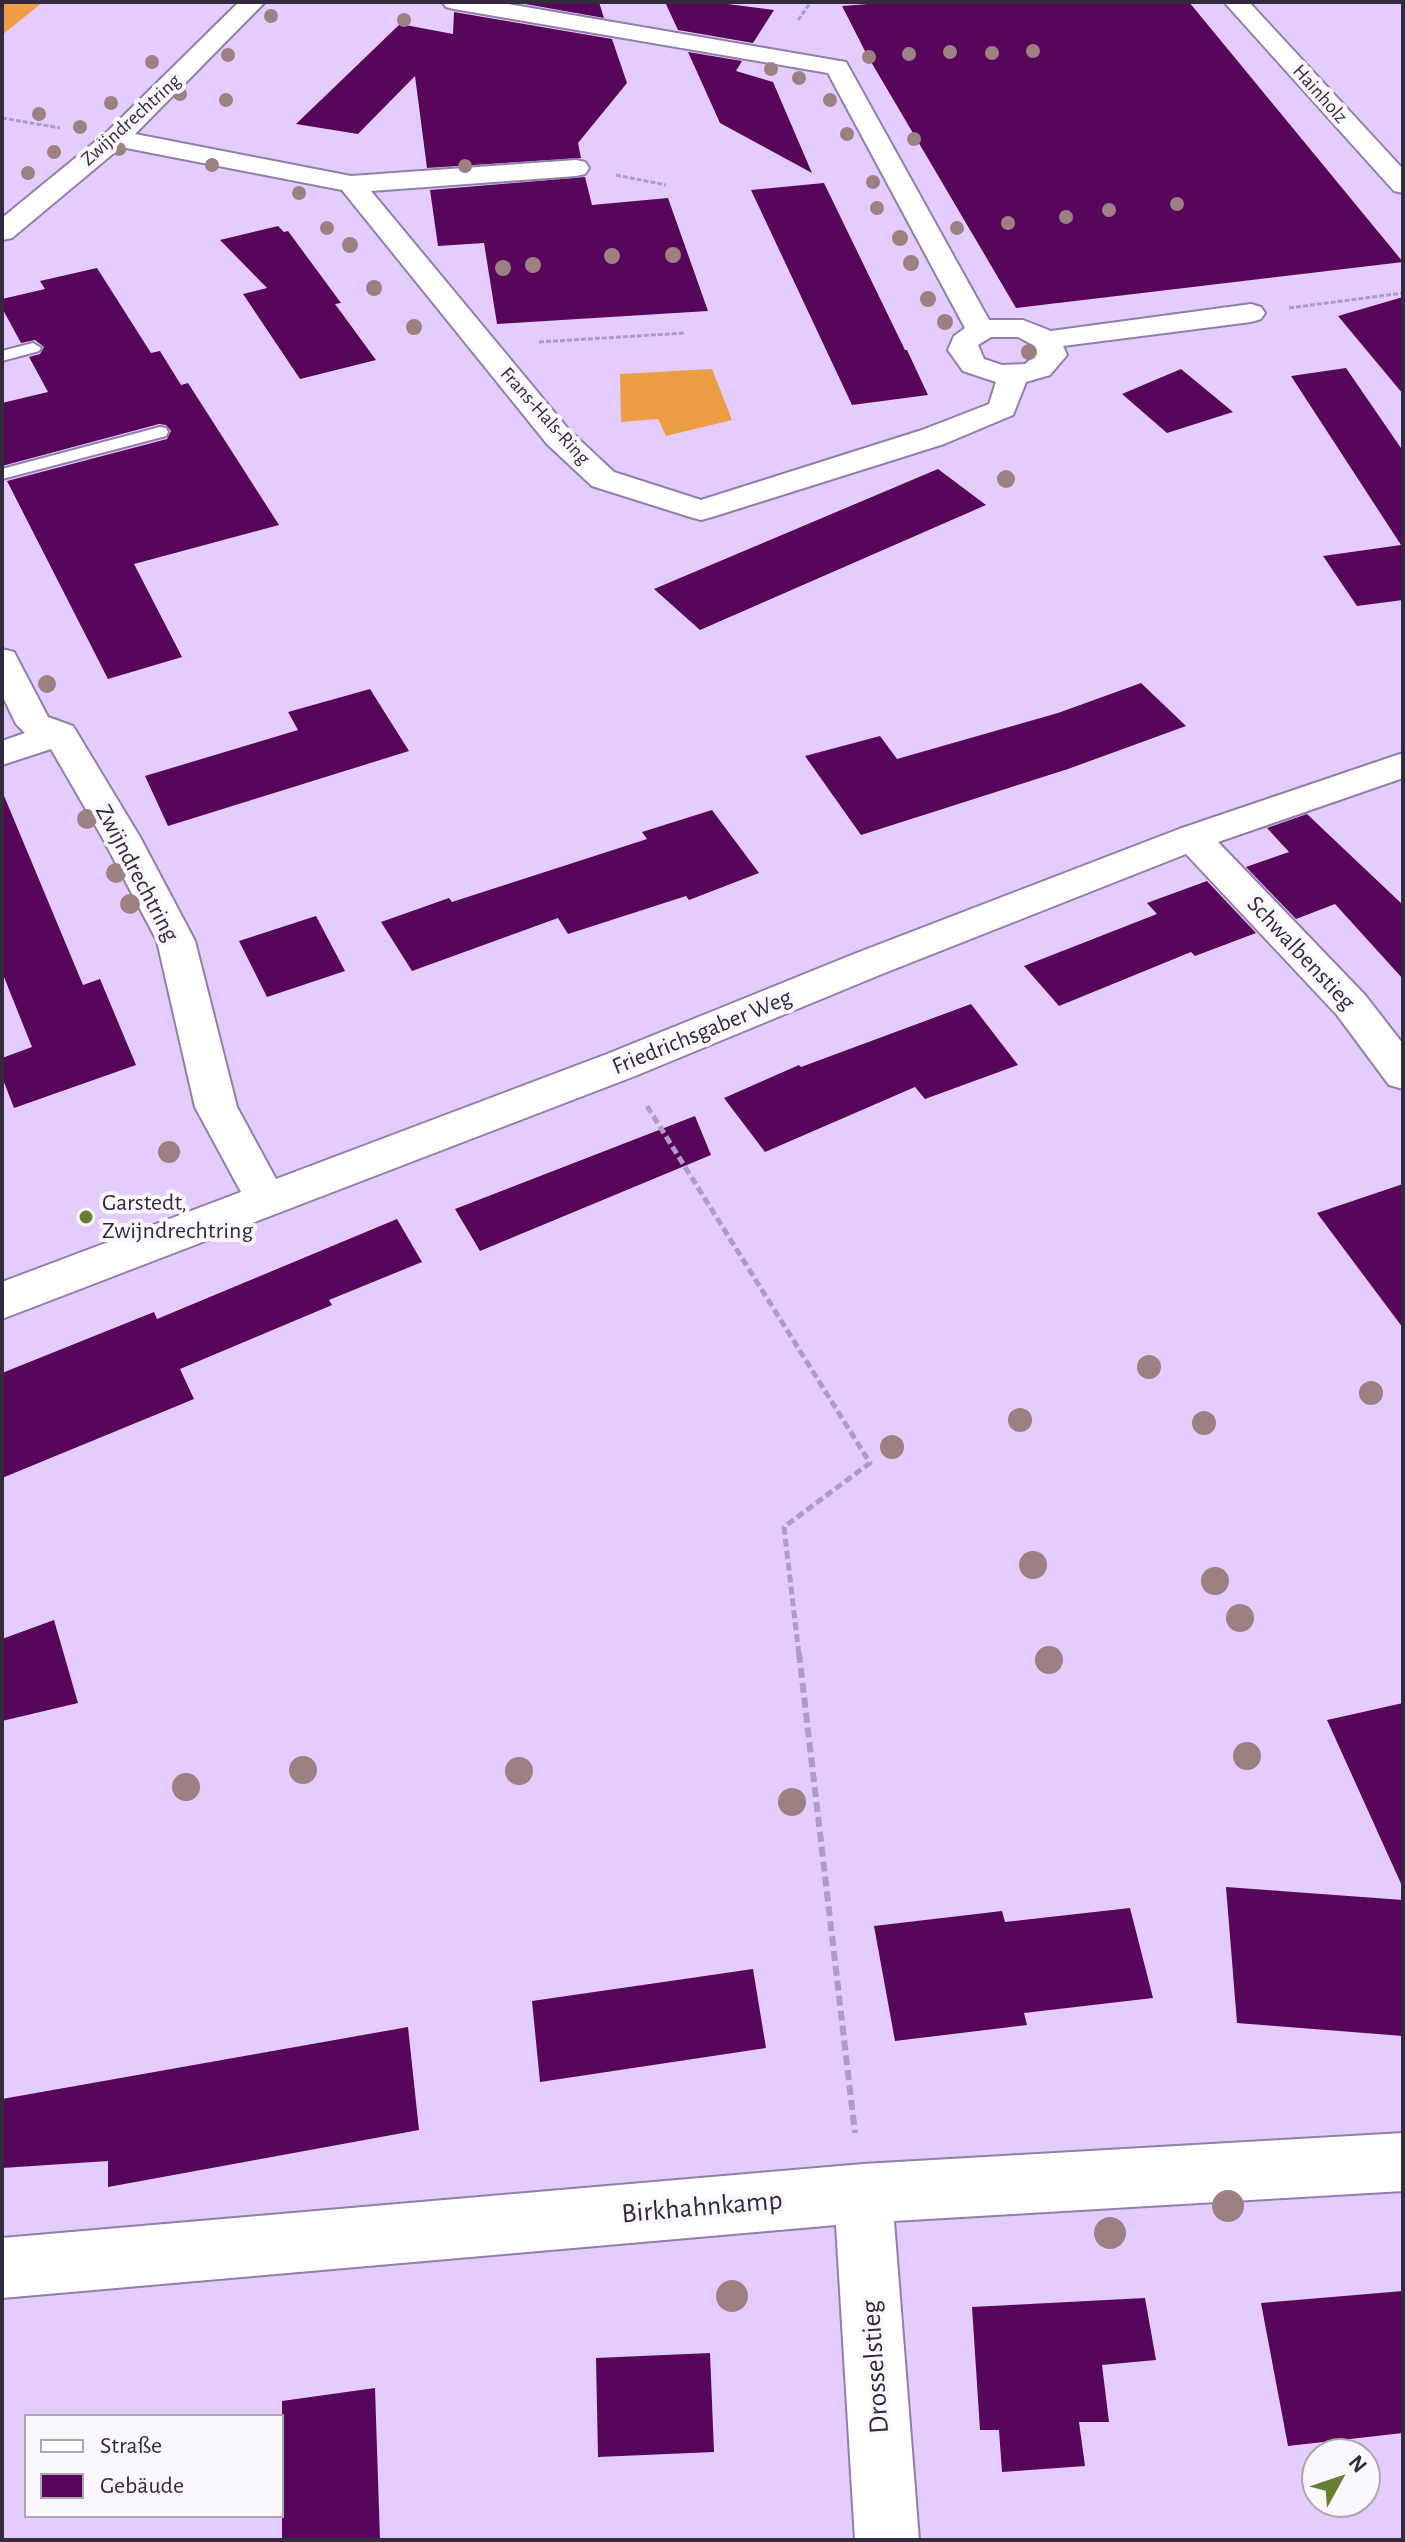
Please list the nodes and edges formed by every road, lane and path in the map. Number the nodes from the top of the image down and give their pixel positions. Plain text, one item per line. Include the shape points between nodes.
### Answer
1 (253, 2) edge
2 (454, 2) edge
3 (1236, 2) edge
4 (116, 138) junction
5 (576, 168) joint
6 (351, 184) junction
7 (666, 185) dead end
8 (1403, 185) edge
9 (2, 232) edge
10 (1403, 293) edge
11 (1251, 313) joint
12 (981, 330) junction
13 (685, 333) dead end
14 (1046, 340) junction
15 (483, 345) junction
16 (33, 348) dead end
17 (2, 356) edge
18 (1014, 375) junction
19 (160, 432) dead end
20 (2, 474) edge
21 (2, 660) edge
22 (60, 734) junction
23 (2, 753) edge
24 (1403, 765) edge
25 (1192, 838) junction
26 (621, 1065) junction
27 (1403, 1074) edge
28 (266, 1200) junction
29 (2, 1301) edge
30 (1403, 2162) edge
31 (863, 2193) junction
32 (2, 2268) edge
33 (887, 2540) edge

1 - 4 street, Zwijndrechtring
2 - 12 street via 837,67
3 - 8 street, Hainholz
4 - 6 street
4 - 9 street, Zwijndrechtring
5 - 6 street
5 - 7 path
6 - 15 street, Frans-Hals-Ring
10 - 11 path
11 - 14 street
12 - 14 street via 1023,329
12 - 18 street via 964,342 966,357 984,370
13 - 15 path
14 - 18 street via 1052,355 1048,363
15 - 18 street, Frans-Hals-Ring via 558,437 603,479 701,510 933,437 1002,409
16 - 17 lane
19 - 20 lane
21 - 22 street, Zwijndrechtring via 34,724
22 - 23 street
22 - 28 street, Zwijndrechtring via 176,941 216,1107
24 - 25 street, Friedrichsgaber Weg
25 - 26 street, Friedrichsgaber Weg
25 - 27 street, Schwalbenstieg via 1351,1005
26 - 28 street, Friedrichsgaber Weg
26 - 31 path via 870,1463 784,1527
28 - 29 street, Friedrichsgaber Weg
30 - 31 street, Birkhahnkamp
31 - 32 street, Birkhahnkamp
31 - 33 street, Drosselstieg

